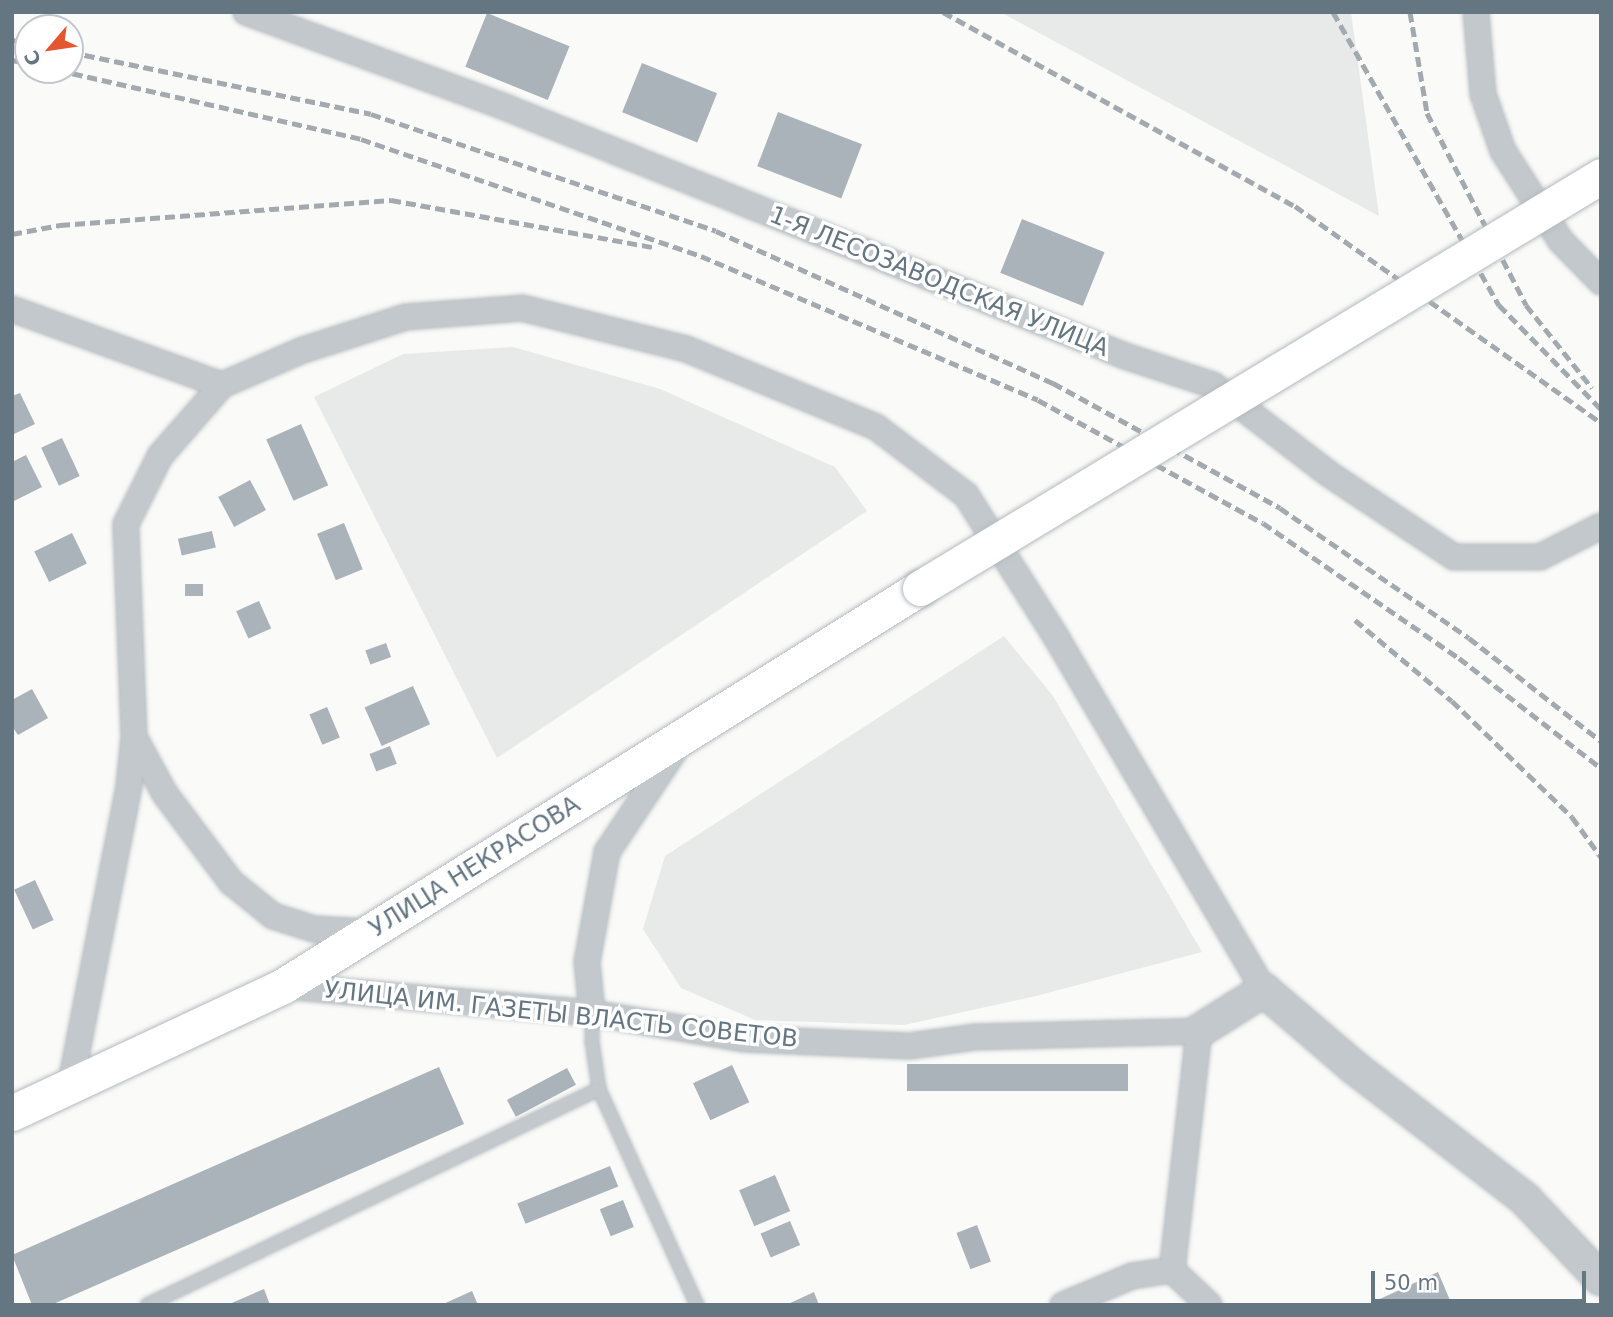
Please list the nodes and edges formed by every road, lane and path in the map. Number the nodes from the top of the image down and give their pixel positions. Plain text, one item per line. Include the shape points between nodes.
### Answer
1 (246, 12) edge
2 (1476, 12) edge
3 (1601, 176) edge
4 (1601, 282) edge
5 (12, 309) edge
6 (222, 384) junction
7 (1601, 526) edge
8 (685, 736) junction
9 (134, 737) junction
10 (371, 932) junction
11 (283, 986) junction
12 (1264, 990) junction
13 (592, 1013) junction
14 (1199, 1031) junction
15 (70, 1087) junction
16 (599, 1089) junction
17 (12, 1113) edge
18 (1172, 1270) junction
19 (1601, 1279) edge
20 (147, 1305) edge
21 (697, 1305) edge
22 (1063, 1305) edge
23 (1209, 1305) edge

1 - 7 street, 1-Я ЛЕСОЗАВОДСКАЯ УЛИЦА via 500,106 1125,356 1213,385 1329,474 1454,557 1540,557
2 - 4 street via 1483,94 1503,151 1562,241
3 - 8 main road, УЛИЦА НЕКРАСОВА, bridge via 920,588
5 - 6 street
6 - 9 street via 160,456 126,524
6 - 12 street via 303,350 405,317 522,308 686,349 876,427 966,495 1056,637
8 - 10 main road, УЛИЦА НЕКРАСОВА
8 - 13 street via 607,852 587,962
9 - 10 street via 165,794 230,882 273,916 314,929
9 - 15 street via 129,785
10 - 11 main road, УЛИЦА НЕКРАСОВА
11 - 13 street, УЛИЦА ИМ. ГАЗЕТЫ ВЛАСТЬ СОВЕТОВ
11 - 15 main road, УЛИЦА НЕКРАСОВА
12 - 14 street
12 - 19 street via 1355,1068 1525,1199
13 - 14 street, УЛИЦА ИМ. ГАЗЕТЫ ВЛАСТЬ СОВЕТОВ via 744,1039 910,1046 976,1037
13 - 16 lane
14 - 18 street
15 - 17 main road, УЛИЦА НЕКРАСОВА
16 - 20 lane
16 - 21 lane
18 - 22 street via 1132,1276
18 - 23 street

